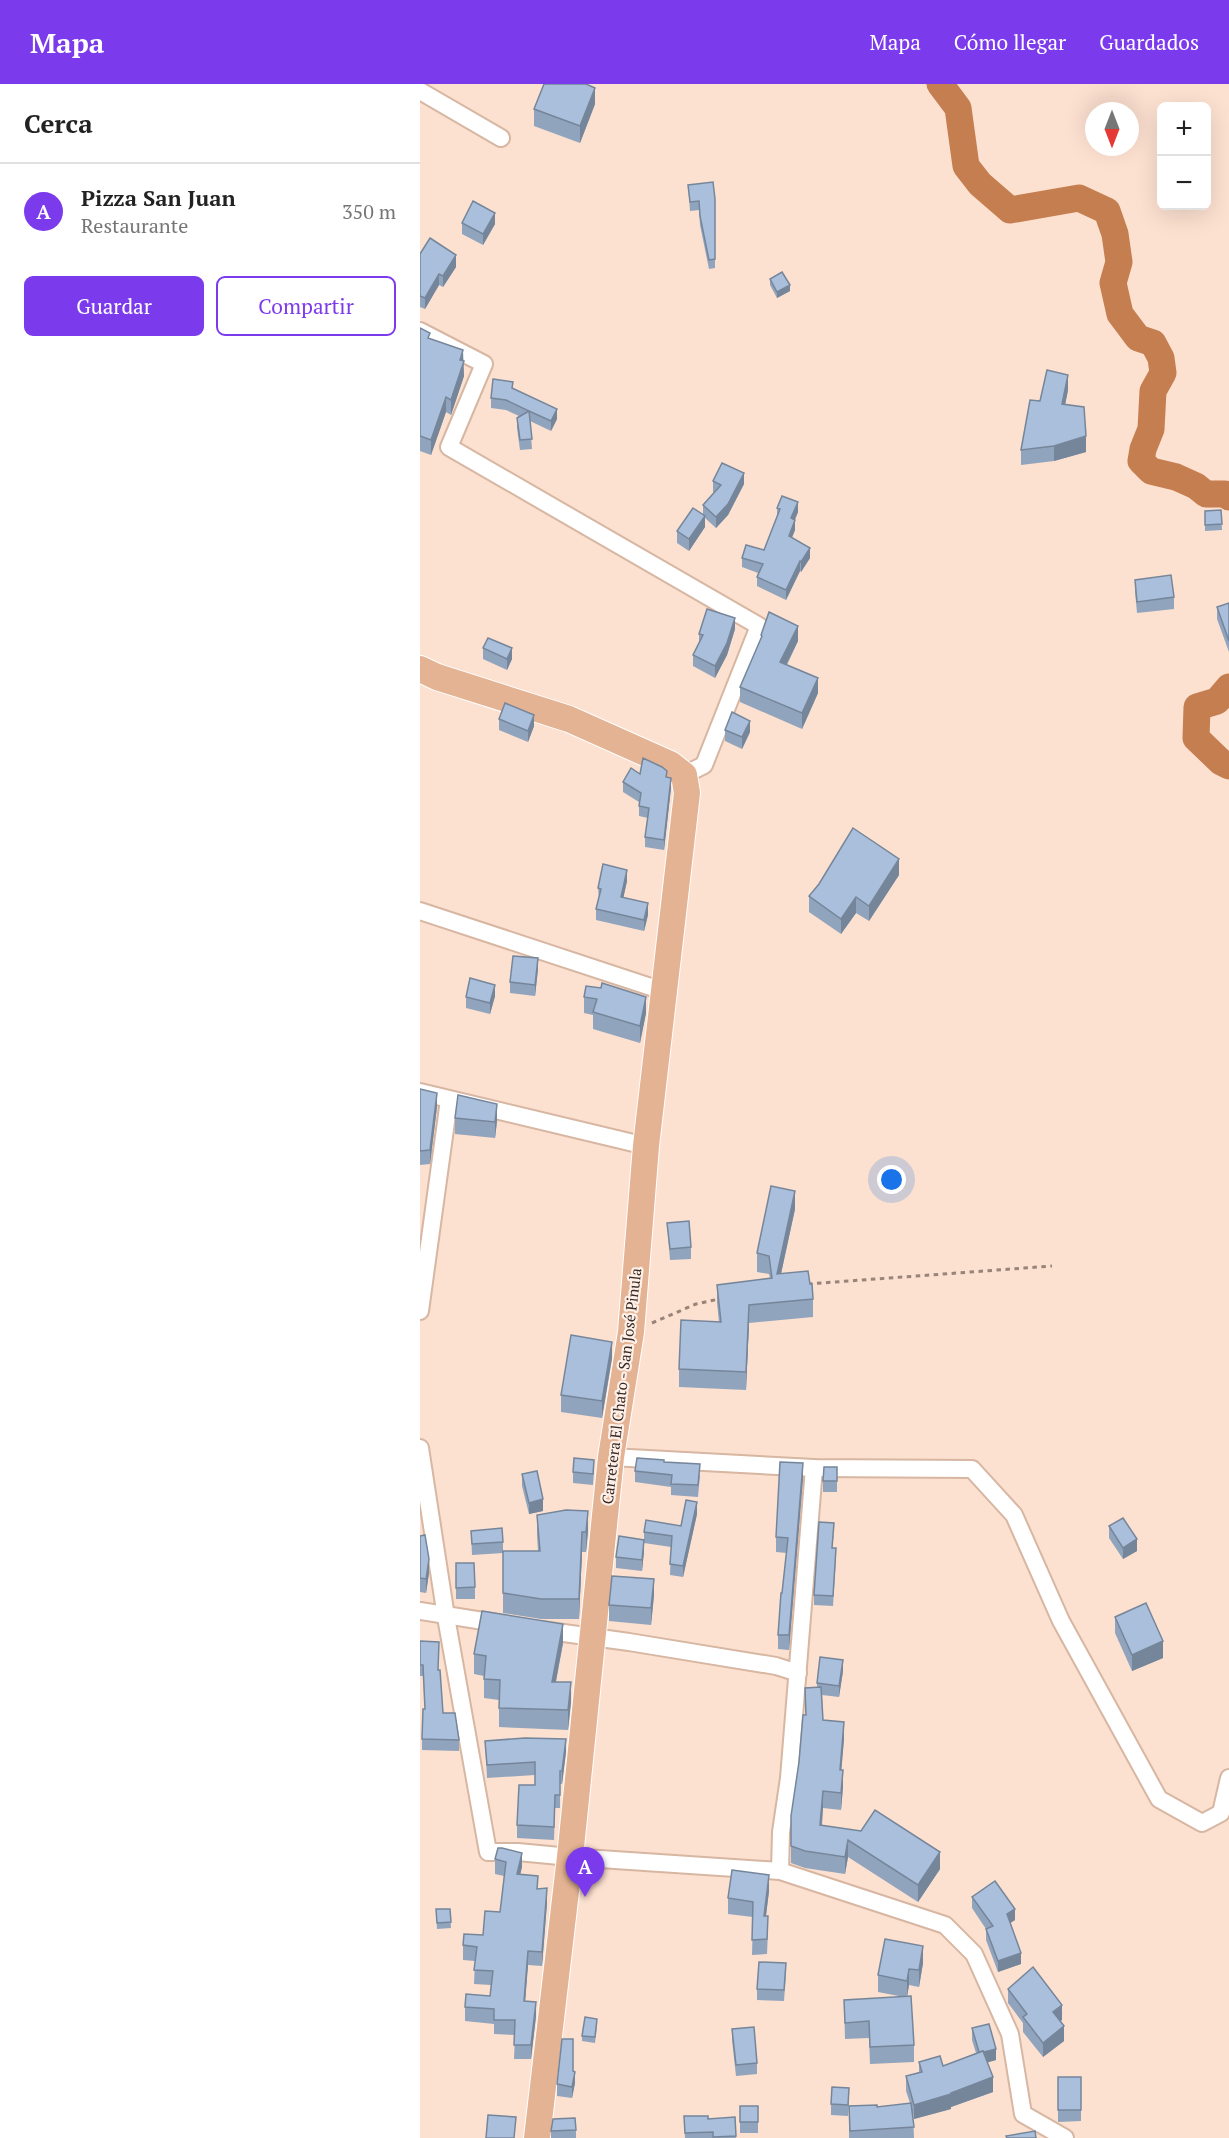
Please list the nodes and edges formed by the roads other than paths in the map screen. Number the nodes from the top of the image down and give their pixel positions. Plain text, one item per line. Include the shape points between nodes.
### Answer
1 (420, 91) edge
2 (501, 138) dead end
3 (420, 331) edge
4 (420, 669) edge
5 (684, 775) junction
6 (420, 911) edge
7 (663, 991) junction
8 (420, 1092) edge
9 (449, 1100) junction
10 (645, 1146) junction
11 (420, 1311) edge
12 (420, 1448) edge
13 (611, 1457) junction
14 (814, 1468) junction
15 (420, 1611) edge
16 (446, 1617) junction
17 (594, 1637) junction
18 (798, 1673) junction
19 (1229, 1778) edge
20 (570, 1857) junction
21 (780, 1871) junction
22 (537, 2138) edge
23 (1065, 2138) edge

1 - 2 street
3 - 5 street via 484,364 449,447 759,626 704,765
4 - 5 main road via 569,718 670,764
5 - 7 main road, Carretera El Chato - San José Pinula via 687,793
6 - 7 street
7 - 10 main road, Carretera El Chato - San José Pinula
8 - 9 street
9 - 10 street
9 - 11 street
10 - 13 main road, Carretera El Chato - San José Pinula via 631,1332
12 - 16 street
13 - 14 street
13 - 17 main road, Carretera El Chato - San José Pinula
14 - 18 street
14 - 19 street via 972,1469 1014,1515 1061,1621 1159,1799 1202,1823 1221,1814
15 - 16 street
16 - 17 street
16 - 20 street via 488,1852
17 - 18 street via 776,1666
17 - 20 main road, Carretera El Chato - San José Pinula
18 - 21 street
20 - 21 street
20 - 22 main road, Carretera El Chato - San José Pinula
21 - 23 street via 945,1925 974,1954 1010,2034 1023,2114 1035,2128

